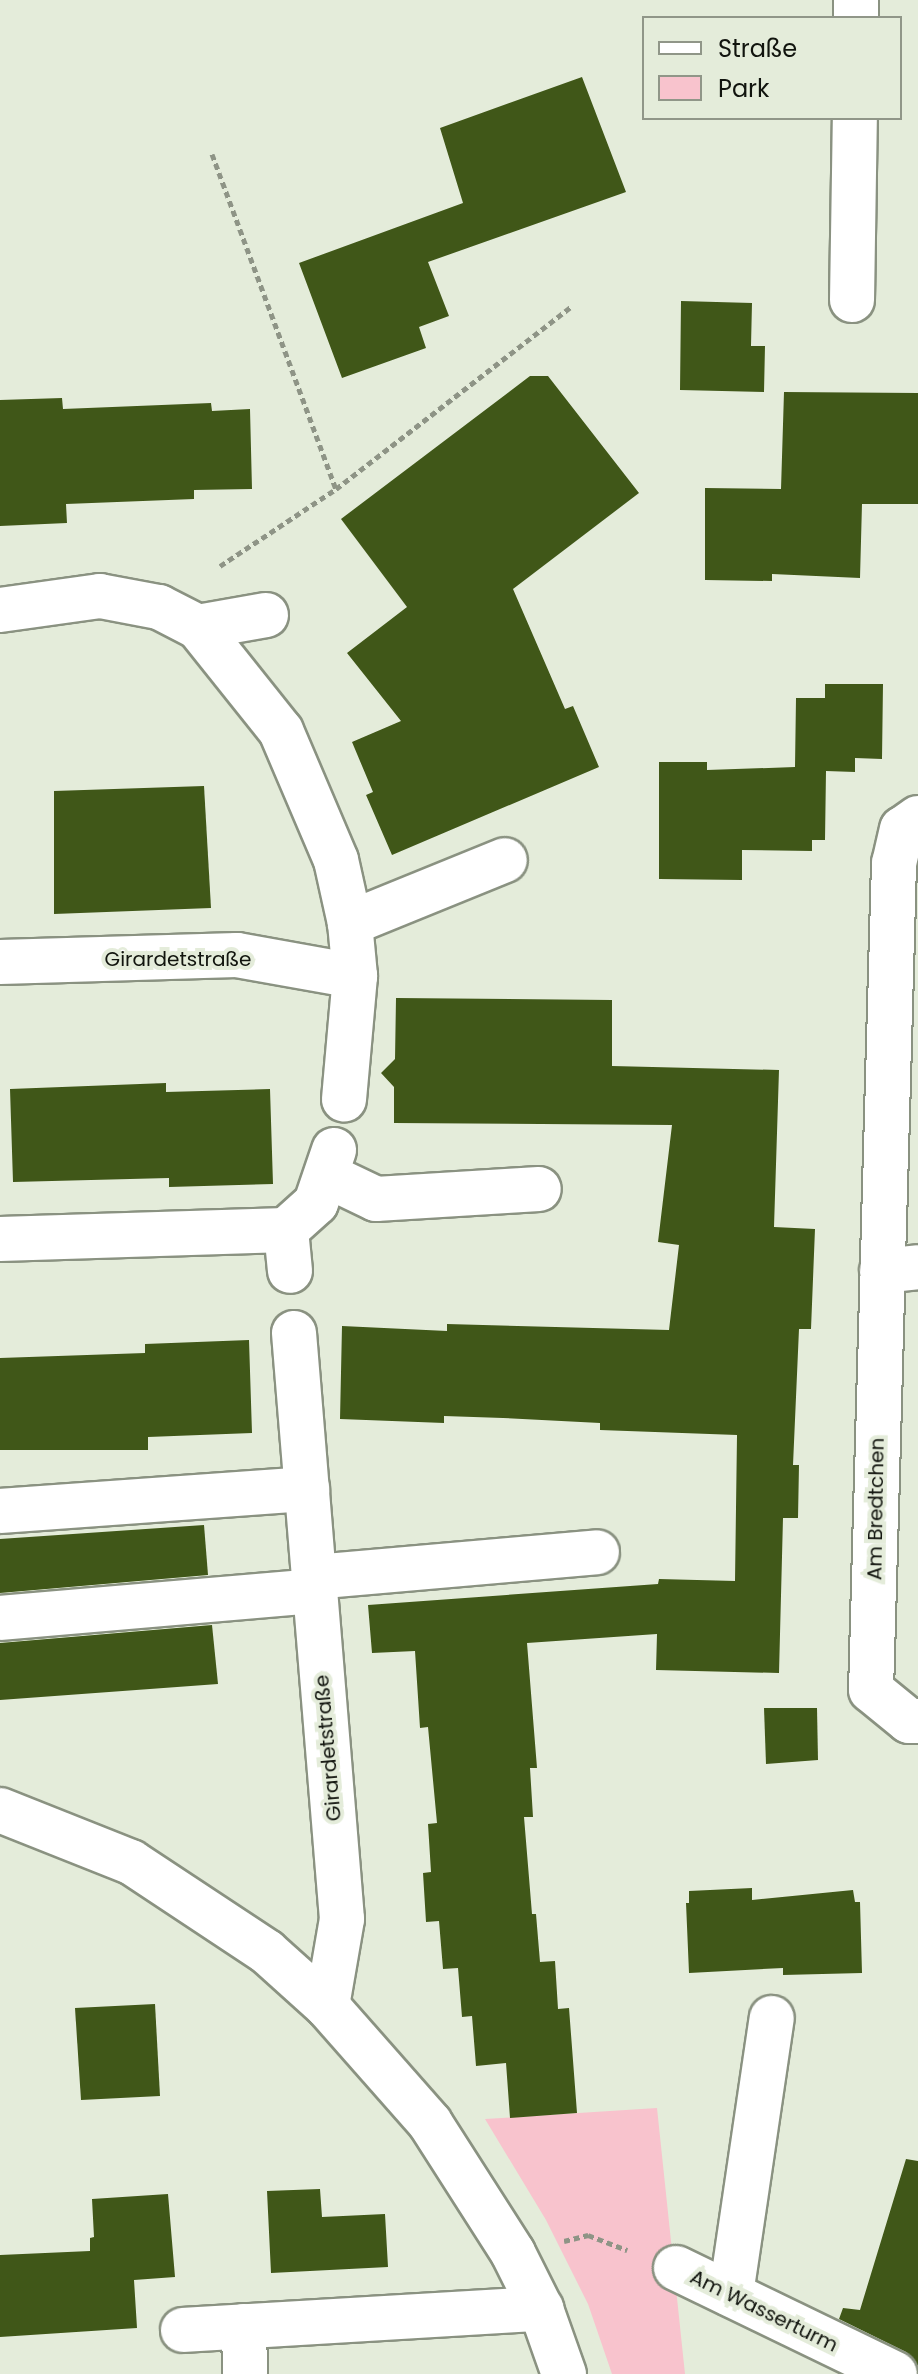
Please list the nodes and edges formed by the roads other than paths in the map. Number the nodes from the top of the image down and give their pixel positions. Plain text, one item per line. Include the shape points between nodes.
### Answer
1 (855, 120) edge
2 (852, 300) dead end
3 (0, 610) edge
4 (266, 615) dead end
5 (198, 627) junction
6 (918, 818) edge
7 (505, 860) dead end
8 (350, 923) junction
9 (0, 962) edge
10 (355, 976) junction
11 (344, 1100) dead end
12 (539, 1189) dead end
13 (0, 1239) edge
14 (900, 1269) edge
15 (294, 1333) dead end
16 (307, 1489) junction
17 (0, 1511) edge
18 (597, 1552) dead end
19 (314, 1584) junction
20 (0, 1618) edge
21 (918, 1721) edge
22 (0, 1810) edge
23 (327, 2006) junction
24 (772, 2018) dead end
25 (676, 2268) dead end
26 (731, 2294) junction
27 (541, 2309) junction
28 (244, 2326) junction
29 (183, 2330) dead end
30 (245, 2374) edge
31 (564, 2374) edge
32 (895, 2374) edge

1 - 2 street
3 - 5 street via 100,596 159,607
4 - 5 street
5 - 8 street via 281,731 336,860
6 - 14 street, Am Bredtchen via 902,829 894,863
7 - 8 street
8 - 10 street
9 - 10 street, Girardetstraße via 237,955
10 - 11 street
12 - 13 street via 376,1199 331,1163 316,1203 288,1250
14 - 21 street, Am Bredtchen via 871,1690 909,1721
15 - 16 street, Girardetstraße
16 - 17 street
16 - 19 street, Girardetstraße
18 - 19 street
19 - 20 street
19 - 23 street, Girardetstraße via 342,1919
22 - 23 street via 131,1862 267,1952
23 - 27 street via 430,2123 513,2253
24 - 26 street
25 - 26 street, Am Wasserturm
26 - 32 street, Am Wasserturm
27 - 28 street
27 - 31 street
28 - 29 street
28 - 30 street

